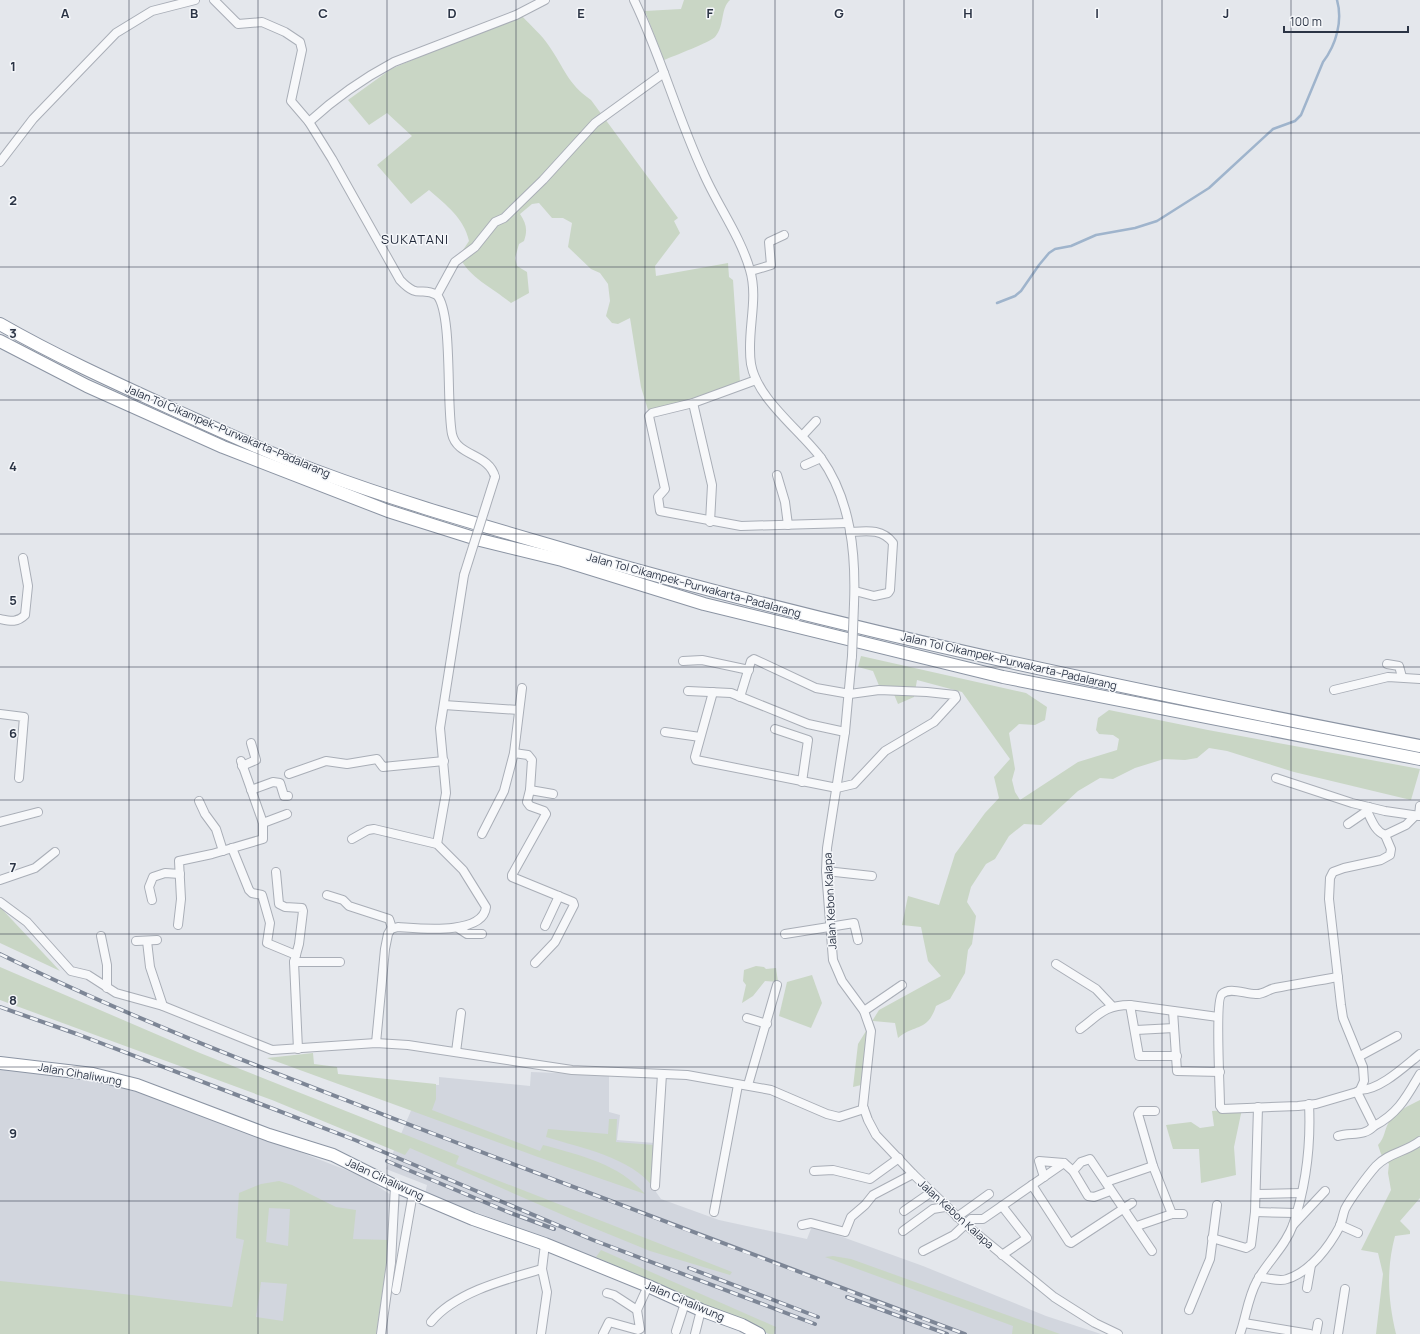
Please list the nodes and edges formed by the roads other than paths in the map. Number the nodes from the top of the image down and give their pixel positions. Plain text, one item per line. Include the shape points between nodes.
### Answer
1 (195, 0) edge
2 (214, 0) edge
3 (545, 0) edge
4 (634, 0) edge
5 (162, 4) edge
6 (664, 73) junction
7 (309, 122) junction
8 (0, 162) edge
9 (784, 235) dead end
10 (750, 271) junction
11 (437, 295) junction
12 (0, 324) edge
13 (0, 341) edge
14 (756, 380) junction
15 (693, 403) junction
16 (816, 422) dead end
17 (802, 436) junction
18 (821, 458) junction
19 (805, 465) dead end
20 (777, 475) dead end
21 (710, 522) junction
22 (788, 525) junction
23 (849, 528) junction
24 (23, 558) dead end
25 (854, 591) junction
26 (0, 619) edge
27 (683, 661) dead end
28 (1387, 664) dead end
29 (749, 670) junction
30 (1402, 677) junction
31 (1420, 679) edge
32 (522, 688) dead end
33 (1334, 690) dead end
34 (688, 691) dead end
35 (712, 692) junction
36 (850, 694) junction
37 (740, 697) junction
38 (444, 705) junction
39 (519, 710) junction
40 (0, 714) edge
41 (775, 729) dead end
42 (665, 732) dead end
43 (845, 732) junction
44 (700, 737) junction
45 (251, 743) dead end
46 (1420, 746) edge
47 (514, 753) junction
48 (1420, 758) edge
49 (444, 761) junction
50 (289, 774) dead end
51 (20, 778) dead end
52 (1276, 778) dead end
53 (802, 782) junction
54 (837, 788) junction
55 (251, 790) junction
56 (530, 790) junction
57 (553, 794) dead end
58 (288, 796) dead end
59 (199, 801) dead end
60 (1368, 809) junction
61 (38, 812) dead end
62 (1419, 812) edge
63 (287, 814) dead end
64 (0, 822) edge
65 (263, 823) junction
66 (1348, 824) dead end
67 (482, 834) dead end
68 (1385, 835) junction
69 (352, 839) dead end
70 (437, 844) junction
71 (232, 848) junction
72 (222, 851) junction
73 (56, 852) dead end
74 (826, 871) junction
75 (276, 872) dead end
76 (180, 874) junction
77 (872, 876) dead end
78 (0, 880) edge
79 (327, 895) dead end
80 (559, 896) junction
81 (152, 900) dead end
82 (0, 902) edge
83 (178, 925) dead end
84 (545, 926) dead end
85 (392, 928) junction
86 (458, 928) junction
87 (830, 928) junction
88 (482, 934) dead end
89 (785, 934) dead end
90 (101, 936) dead end
91 (157, 940) dead end
92 (858, 940) dead end
93 (136, 941) dead end
94 (147, 941) junction
95 (295, 959) junction
96 (340, 962) dead end
97 (535, 963) dead end
98 (1056, 964) dead end
99 (1338, 976) junction
100 (777, 985) dead end
101 (902, 985) dead end
102 (107, 988) junction
103 (1130, 1005) junction
104 (164, 1006) junction
105 (1112, 1006) junction
106 (864, 1011) junction
107 (1173, 1011) junction
108 (461, 1013) dead end
109 (1218, 1017) junction
110 (747, 1018) dead end
111 (767, 1024) junction
112 (1174, 1028) junction
113 (1080, 1029) dead end
114 (1136, 1030) junction
115 (1397, 1036) dead end
116 (376, 1044) junction
117 (298, 1049) junction
118 (456, 1052) junction
119 (1420, 1054) edge
120 (1177, 1056) junction
121 (1360, 1056) junction
122 (0, 1063) edge
123 (1220, 1072) junction
124 (662, 1074) junction
125 (1420, 1074) edge
126 (738, 1085) junction
127 (748, 1085) junction
128 (1359, 1091) junction
129 (1309, 1104) junction
130 (1258, 1107) junction
131 (864, 1109) junction
132 (1155, 1111) dead end
133 (1374, 1126) junction
134 (1338, 1136) dead end
135 (1420, 1140) edge
136 (899, 1158) junction
137 (1064, 1163) junction
138 (1152, 1166) junction
139 (814, 1171) dead end
140 (1073, 1171) junction
141 (913, 1174) junction
142 (1044, 1177) junction
143 (1106, 1182) junction
144 (1032, 1185) junction
145 (395, 1186) junction
146 (655, 1186) dead end
147 (1110, 1190) junction
148 (1325, 1191) dead end
149 (413, 1193) junction
150 (930, 1193) junction
151 (1301, 1193) junction
152 (989, 1194) dead end
153 (1256, 1194) junction
154 (1132, 1203) dead end
155 (1217, 1205) dead end
156 (1002, 1206) junction
157 (945, 1207) junction
158 (1123, 1208) junction
159 (904, 1211) dead end
160 (714, 1212) dead end
161 (1255, 1212) junction
162 (1295, 1213) junction
163 (1172, 1214) junction
164 (1183, 1214) dead end
165 (957, 1217) junction
166 (965, 1224) junction
167 (802, 1225) dead end
168 (1293, 1225) junction
169 (1340, 1225) junction
170 (1137, 1226) junction
171 (903, 1232) dead end
172 (1358, 1233) dead end
173 (1212, 1238) junction
174 (545, 1244) junction
175 (923, 1251) dead end
176 (1152, 1251) dead end
177 (1002, 1255) junction
178 (1311, 1265) junction
179 (542, 1269) junction
180 (1260, 1277) junction
181 (648, 1286) junction
182 (1307, 1288) dead end
183 (1345, 1289) dead end
184 (396, 1290) dead end
185 (607, 1293) dead end
186 (685, 1303) junction
187 (637, 1310) junction
188 (702, 1310) junction
189 (1189, 1310) dead end
190 (431, 1322) dead end
191 (1244, 1323) junction
192 (1318, 1323) dead end
193 (676, 1331) dead end
194 (1296, 1333) edge
195 (381, 1334) edge
196 (541, 1334) edge
197 (603, 1334) edge
198 (695, 1334) edge
199 (759, 1334) edge
200 (1118, 1334) edge
201 (1240, 1334) edge
202 (1310, 1334) edge
203 (1316, 1334) edge
204 (1338, 1334) edge

1 - 5 street via 186,4
2 - 7 street via 238,24 262,22 300,42 302,50 290,98
3 - 7 street via 516,15 394,62 377,71
4 - 6 street
5 - 8 street via 130,23 101,48 33,119
6 - 10 street via 703,174
6 - 11 street via 595,123 543,180 504,218 495,222 475,247 455,262
7 - 11 street via 338,168 400,280 410,290
9 - 10 street via 769,242 771,265
10 - 14 street via 753,295 750,351
11 - 38 street, bridge via 442,301 444,314 450,420 454,440 458,446 490,465 495,477 464,575
12 - 46 highway, Jalan Tol Cikampek–Purwakarta–Padalarang via 31,342 123,386 316,471 398,500 484,526 707,590 832,622 1180,700
13 - 48 highway, Jalan Tol Cikampek–Purwakarta–Padalarang via 87,386 224,447 381,508 480,540 562,560 704,604 1003,677
14 - 15 street
14 - 17 street, Jalan Kebon Kalapa
15 - 21 street via 712,485
15 - 21 street via 652,413 649,416 665,489 658,497 659,509 662,512
16 - 17 street
17 - 18 street, Jalan Kebon Kalapa
18 - 19 street
18 - 23 street, Jalan Kebon Kalapa via 834,481
20 - 22 street via 785,502
21 - 22 street via 741,526
22 - 23 street
23 - 25 street, Jalan Kebon Kalapa via 854,555
23 - 25 street via 874,530 893,543 888,593 874,596
24 - 26 street via 28,586 25,615 13,621
25 - 36 street, Jalan Kebon Kalapa, bridge
27 - 29 street via 708,661
28 - 30 street via 1399,666
29 - 36 street via 751,661 755,659 816,688
29 - 37 street
30 - 31 street
30 - 33 street via 1388,677
32 - 39 street
34 - 35 street
35 - 37 street via 730,693
35 - 44 street
36 - 43 street, Jalan Kebon Kalapa
36 - 54 street via 880,690 948,693 955,695 956,698 934,722 885,751 854,784
37 - 43 street via 808,724
38 - 39 street
38 - 49 street via 440,728
39 - 47 street
40 - 51 street via 24,717
41 - 53 street via 808,740
42 - 44 street
43 - 54 street, Jalan Kebon Kalapa
44 - 53 street via 695,757 699,762
45 - 55 street via 256,760 242,764
47 - 56 street via 528,755 532,760
47 - 67 street via 504,791
49 - 50 street via 383,768 377,759 347,764 331,761
49 - 70 street via 446,793
52 - 60 street
53 - 54 street
54 - 74 street, Jalan Kebon Kalapa via 827,848
55 - 58 street via 276,782 280,783 284,796
55 - 65 street
56 - 57 street
56 - 80 street via 527,802 546,814 512,877
59 - 72 street via 216,829
60 - 62 street
60 - 66 street
60 - 68 street via 1379,833
61 - 64 street
62 - 68 street via 1402,828
63 - 65 street
65 - 71 street via 262,840
68 - 99 street via 1391,849 1390,855 1381,860 1344,868 1331,874 1329,899
69 - 70 street via 374,829
70 - 86 street via 463,870 486,908 475,921
71 - 72 street
71 - 95 street via 250,892 262,895 270,923 266,943
72 - 76 street via 178,861
73 - 78 street via 35,868
74 - 77 street
74 - 87 street, Jalan Kebon Kalapa
75 - 95 street via 279,904 285,907 298,907 303,912
76 - 81 street via 165,873 153,877 149,887
76 - 83 street
79 - 85 street via 343,900 351,907 389,920
80 - 84 street
80 - 97 street via 572,900 574,905 555,942
82 - 102 street via 27,922 71,971 88,975
85 - 86 street
85 - 116 street via 385,949
86 - 88 street via 466,934
87 - 89 street
87 - 92 street via 855,923
87 - 106 street, Jalan Kebon Kalapa via 835,966 842,981
90 - 102 street via 107,965
91 - 94 street
93 - 94 street
94 - 104 street via 150,968
95 - 96 street
95 - 117 street
98 - 105 street via 1096,989
99 - 109 street via 1274,988 1258,994 1229,990 1219,998
99 - 121 street via 1343,1018
100 - 111 street
101 - 106 street
102 - 104 street via 116,993
103 - 105 street
103 - 107 street
103 - 114 street
104 - 117 street via 272,1050
105 - 113 street
106 - 131 street, Jalan Kebon Kalapa via 871,1031
107 - 109 street
107 - 112 street
108 - 118 street
109 - 123 street
110 - 111 street
111 - 127 street
112 - 114 street
112 - 120 street
114 - 120 street via 1139,1056
115 - 121 street
116 - 117 street
116 - 118 street via 408,1045
118 - 124 street via 572,1070
119 - 128 street via 1392,1076 1373,1087
120 - 123 street via 1177,1071
121 - 128 street via 1364,1081
122 - 145 highway, Jalan Cihaliwung via 93,1074 137,1085 269,1135 333,1155
123 - 130 street via 1222,1110
124 - 126 street via 687,1075
124 - 146 street
125 - 133 street via 1390,1118
126 - 127 street
126 - 160 street
127 - 131 street via 771,1090 839,1117
128 - 129 street
128 - 133 street
129 - 130 street
129 - 151 street via 1310,1134
130 - 153 street
131 - 136 street, Jalan Kebon Kalapa via 876,1135
132 - 138 street via 1140,1111 1138,1114
133 - 134 street via 1366,1133 1346,1133
135 - 169 street via 1409,1148 1388,1155 1375,1167 1351,1199
136 - 139 street via 870,1179 833,1170
136 - 141 street, Jalan Kebon Kalapa
137 - 140 street
137 - 142 street
137 - 142 street via 1039,1161
138 - 143 street
138 - 163 street
140 - 143 street via 1081,1162 1090,1159
140 - 147 street via 1088,1196 1094,1197
141 - 150 street, Jalan Kebon Kalapa
141 - 167 street via 873,1194 851,1217 845,1232 811,1223
142 - 144 street
143 - 147 street
144 - 156 street
144 - 158 street via 1071,1243
145 - 149 highway, Jalan Cihaliwung
145 - 195 street via 391,1264
147 - 158 street
148 - 168 street
149 - 174 highway, Jalan Cihaliwung
149 - 184 street
150 - 157 street, Jalan Kebon Kalapa
150 - 159 street
151 - 153 street
151 - 162 street
152 - 165 street
153 - 161 street
154 - 158 street
155 - 173 street
156 - 166 street via 982,1220 971,1219
156 - 177 street via 1027,1238
157 - 165 street, Jalan Kebon Kalapa
157 - 171 street via 933,1209
158 - 170 street
161 - 162 street
161 - 173 street via 1249,1247
162 - 168 street
163 - 164 street
163 - 170 street
165 - 166 street, Jalan Kebon Kalapa
166 - 175 street via 954,1234
166 - 177 street, Jalan Kebon Kalapa
168 - 180 street via 1281,1248
169 - 172 street
169 - 178 street
170 - 176 street
173 - 189 street via 1208,1265
174 - 179 street
174 - 181 highway, Jalan Cihaliwung
177 - 200 street, Jalan Kebon Kalapa via 1054,1297
178 - 180 street via 1286,1280
178 - 182 street
179 - 190 street via 510,1278 467,1296
179 - 196 street via 546,1292
180 - 191 street
181 - 186 highway, Jalan Cihaliwung
181 - 187 street
183 - 204 street
185 - 187 street
186 - 188 highway, Jalan Cihaliwung
186 - 193 street
187 - 197 street via 640,1329 609,1322
188 - 198 street
188 - 199 highway, Jalan Cihaliwung
191 - 194 street
191 - 201 street
192 - 203 street
194 - 202 street

